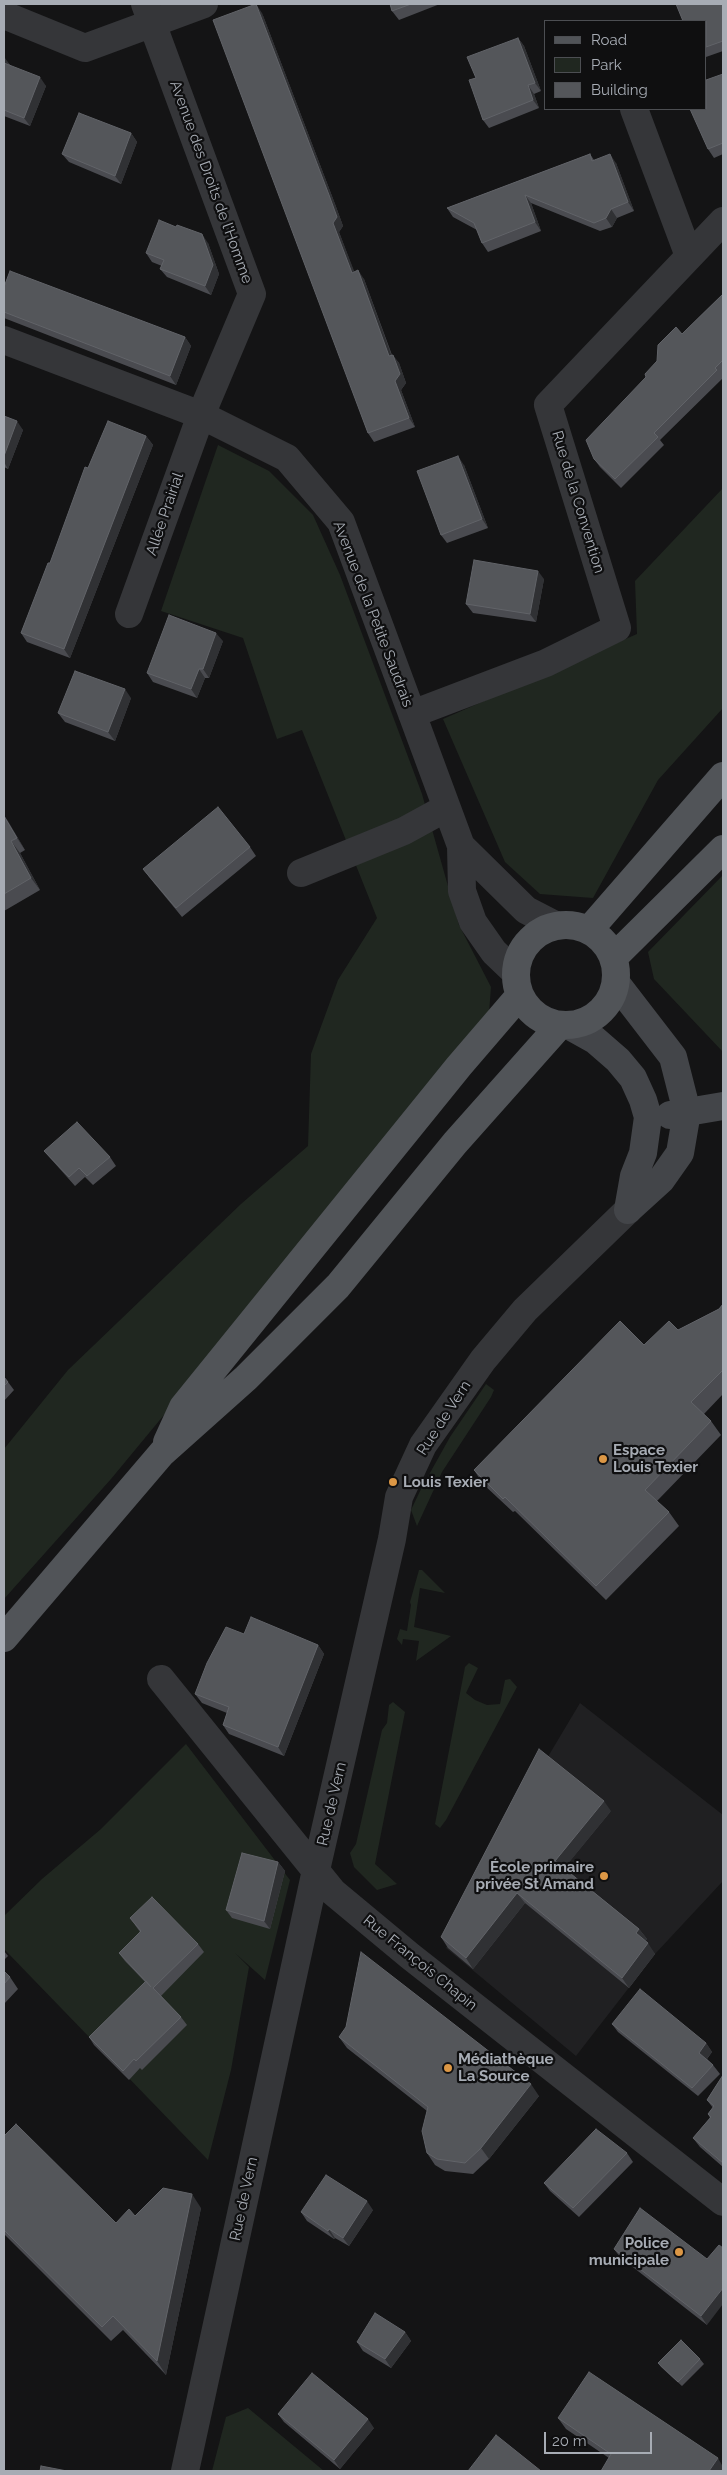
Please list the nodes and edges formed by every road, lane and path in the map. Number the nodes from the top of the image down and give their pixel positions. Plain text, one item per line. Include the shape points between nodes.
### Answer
1 (204, 4) edge
2 (149, 13) edge
3 (4, 15) edge
4 (634, 110) edge
5 (723, 221) edge
6 (689, 256) junction
7 (4, 340) edge
8 (201, 415) junction
9 (129, 614) dead end
10 (412, 714) junction
11 (723, 776) edge
12 (446, 808) junction
13 (460, 846) junction
14 (723, 849) edge
15 (301, 873) dead end
16 (557, 926) junction
17 (589, 930) junction
18 (615, 970) junction
19 (518, 984) junction
20 (564, 1025) junction
21 (723, 1106) edge
22 (687, 1112) junction
23 (648, 1117) junction
24 (628, 1210) junction
25 (162, 1452) junction
26 (4, 1638) edge
27 (161, 1679) dead end
28 (316, 1870) junction
29 (723, 2202) edge
30 (185, 2471) edge

1 - 2 street
2 - 3 street via 85,48
2 - 8 street, Avenue des Droits de l'Homme via 252,294
4 - 6 street
5 - 6 street, Rue de la Convention
6 - 10 street, Rue de la Convention via 548,405 617,628 546,663
7 - 8 street, Avenue de la Petite Saudrais
8 - 9 street, Allée Prairial
8 - 10 street, Avenue de la Petite Saudrais via 288,458 341,522
10 - 12 street, Avenue de la Petite Saudrais
11 - 17 main road
12 - 13 street, Avenue de la Petite Saudrais
12 - 15 street via 404,831
13 - 16 street, Avenue de la Petite Saudrais via 526,910
13 - 19 street, Avenue de la Petite Saudrais via 462,891 473,922
14 - 18 main road
16 - 17 main road via 573,925
16 - 19 main road via 541,932 528,943 520,957
17 - 18 main road via 604,941
18 - 20 main road via 604,1007 581,1023
18 - 22 street, Rue de Vern via 673,1057
19 - 20 main road via 530,1009 544,1020
19 - 25 main road via 453,1073 183,1407
20 - 23 street via 594,1040 618,1060 633,1078
20 - 25 main road via 455,1143 338,1286 246,1378
21 - 22 street
22 - 23 street
22 - 24 street, Rue de Vern via 680,1153 660,1180
23 - 24 street via 643,1153 634,1176
24 - 28 street, Rue de Vern via 525,1310 484,1360 423,1445 399,1497
25 - 26 main road
27 - 28 street, Rue François Chapin
28 - 29 street, Rue François Chapin via 333,1892 410,1956
28 - 30 street, Rue de Vern

